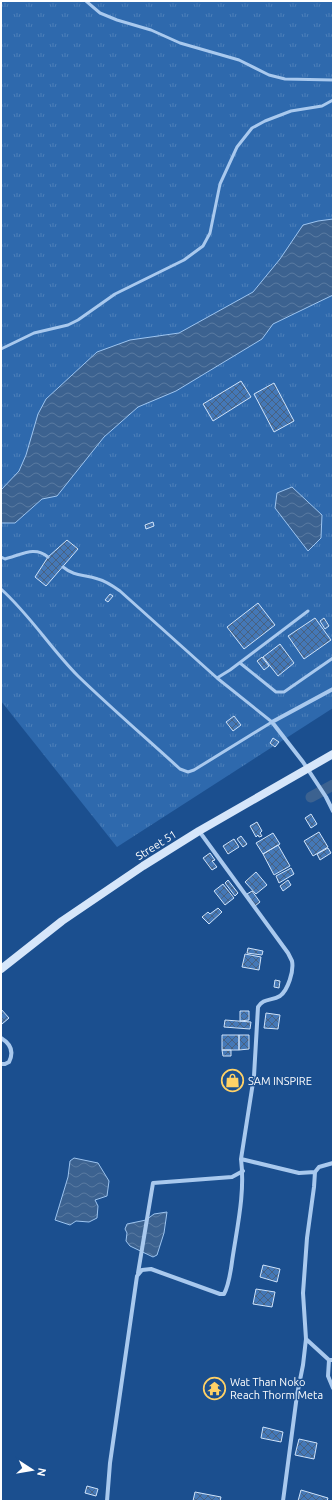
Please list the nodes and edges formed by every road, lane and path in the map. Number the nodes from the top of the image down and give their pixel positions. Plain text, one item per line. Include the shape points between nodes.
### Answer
1 (86, 1) edge
2 (333, 80) edge
3 (333, 100) edge
4 (1, 349) edge
5 (1, 557) edge
6 (48, 557) dead end
7 (63, 567) dead end
8 (1, 589) edge
9 (308, 611) dead end
10 (333, 658) edge
11 (240, 663) junction
12 (217, 678) junction
13 (333, 689) edge
14 (272, 722) junction
15 (333, 754) edge
16 (306, 766) junction
17 (333, 811) edge
18 (199, 831) junction
19 (1, 969) edge
20 (1, 1038) edge
21 (1, 1064) edge
22 (242, 1159) junction
23 (333, 1163) edge
24 (243, 1171) junction
25 (315, 1172) junction
26 (137, 1276) junction
27 (306, 1339) junction
28 (331, 1360) edge
29 (333, 1388) edge
30 (107, 1501) edge
31 (284, 1501) edge

1 - 2 lane via 100,13 117,20 151,30 180,43 239,60 269,75 285,79
3 - 4 lane via 322,106 291,111 252,128 237,147 220,184 210,233 203,246 184,260 115,294 78,320 34,333
5 - 6 lane via 5,559 34,550
7 - 12 lane via 77,575 106,581 120,591
8 - 14 lane via 78,676 180,770 188,772 199,768
9 - 11 lane
10 - 11 lane via 280,693
11 - 12 lane
12 - 14 lane
13 - 14 street
14 - 16 street
15 - 16 main road, Street 51
16 - 17 street
16 - 18 main road, Street 51
18 - 19 main road, Street 51 via 62,921
18 - 22 street via 292,962 290,979 284,991 280,996 262,1002 258,1007 254,1076
20 - 21 street via 11,1046 12,1054 9,1062
22 - 24 street
22 - 25 street via 303,1173
23 - 25 street via 319,1167
24 - 26 street via 232,1177 153,1183
24 - 26 street via 239,1215 224,1294 151,1269 142,1270
25 - 27 street via 303,1293
26 - 30 street via 110,1463
27 - 28 street
27 - 31 street
28 - 29 street via 328,1376

